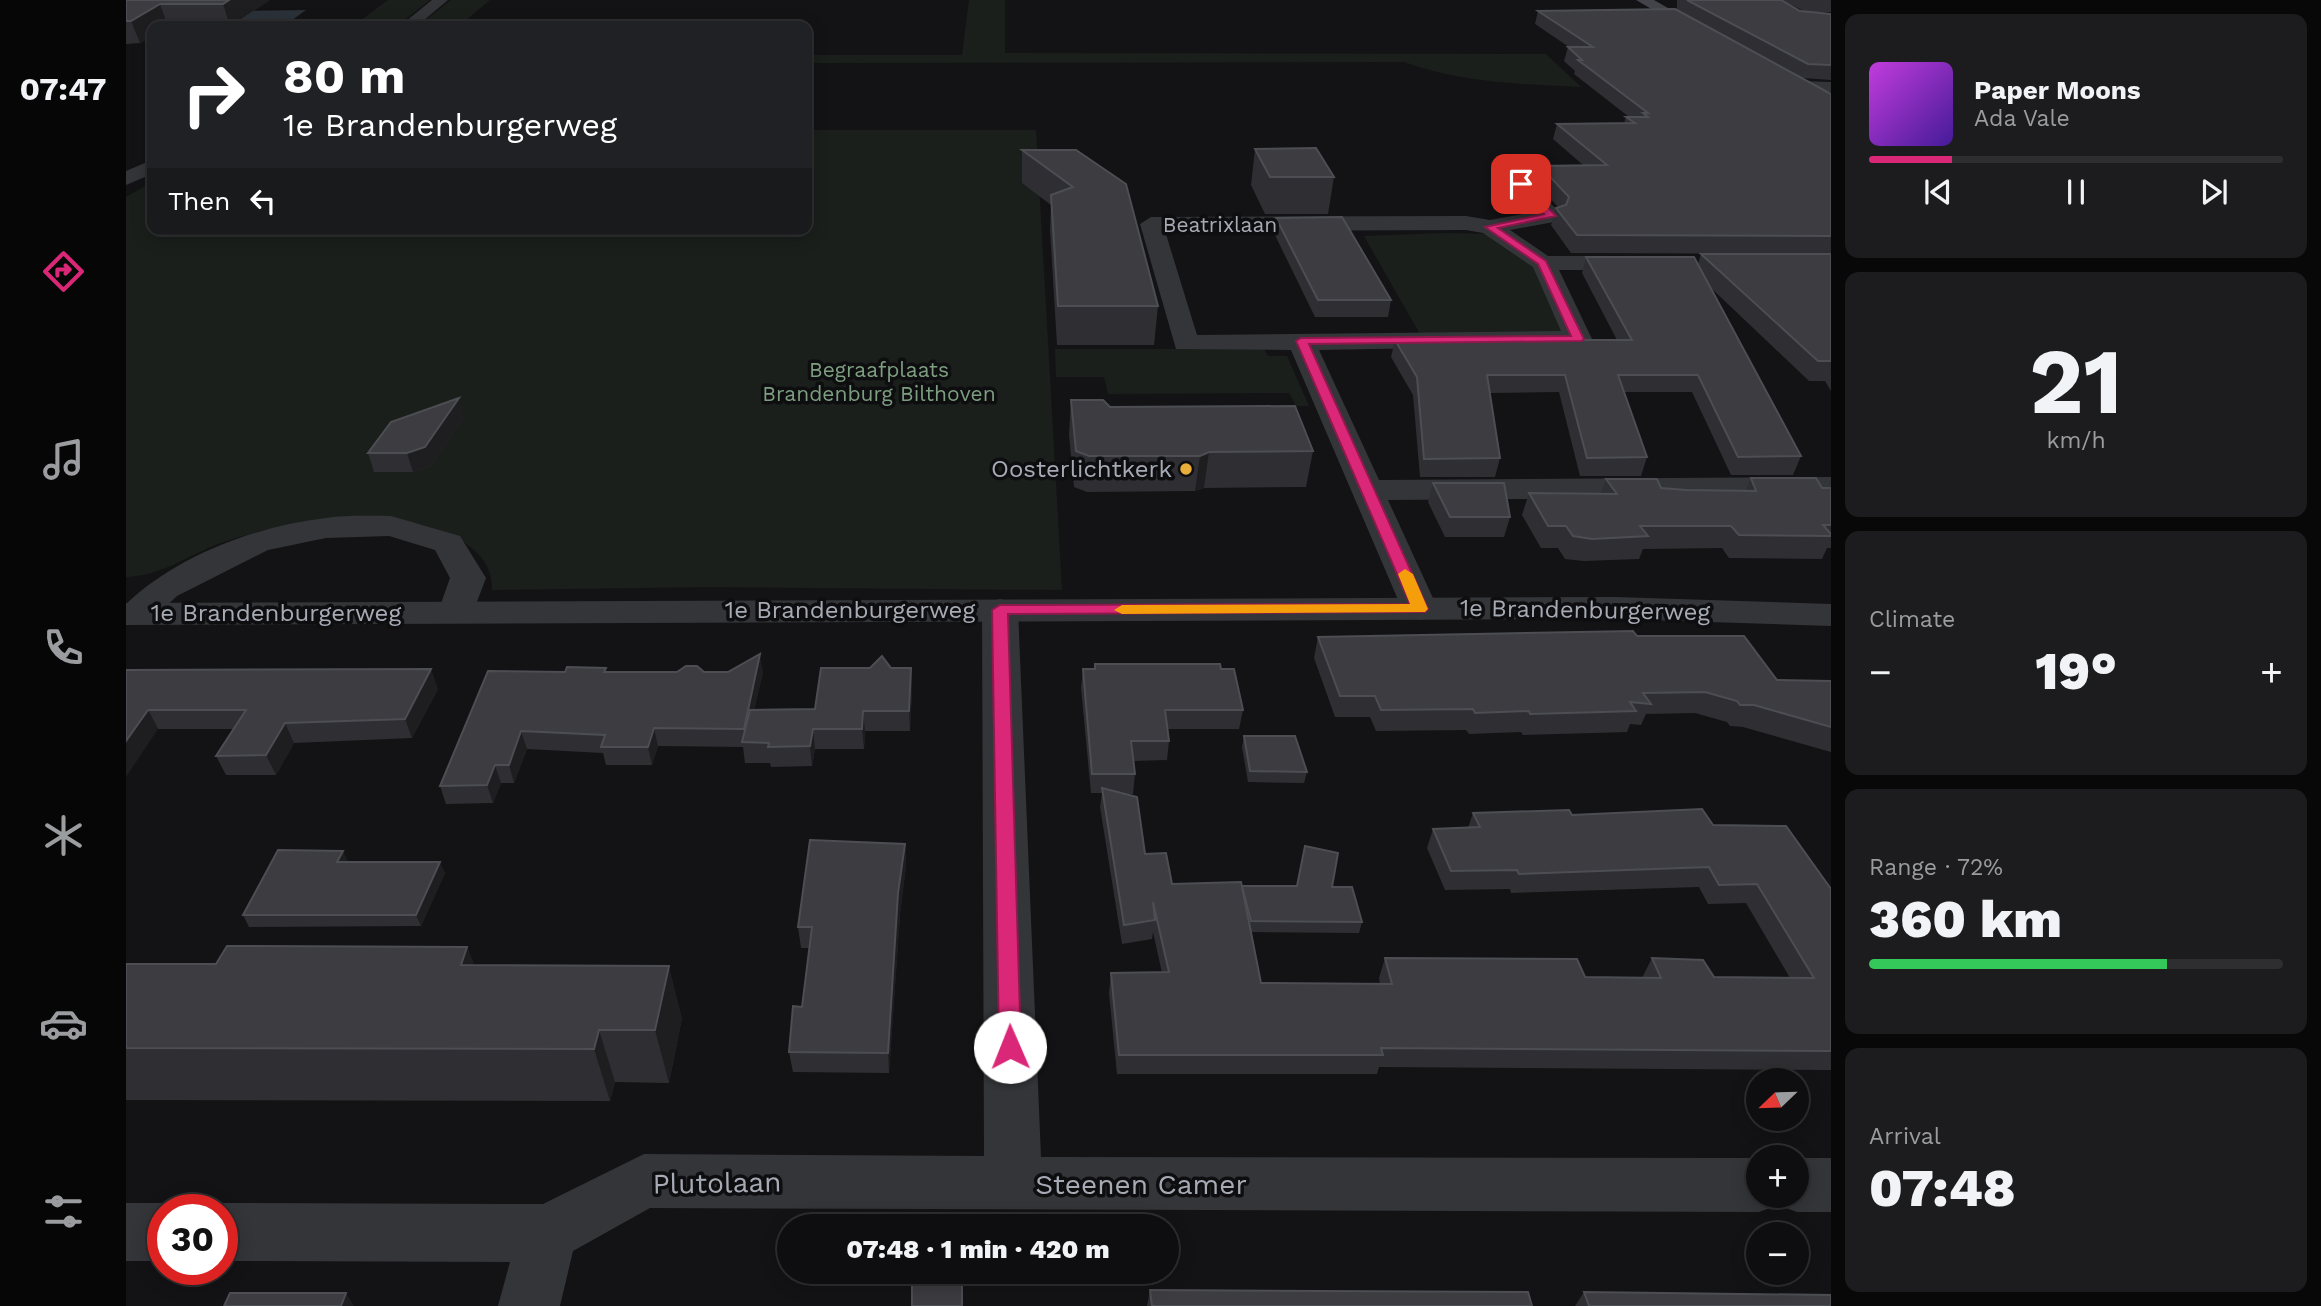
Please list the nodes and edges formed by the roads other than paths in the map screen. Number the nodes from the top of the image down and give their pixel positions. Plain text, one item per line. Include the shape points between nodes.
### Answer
1 (441, 0) edge
2 (1643, 0) edge
3 (414, 21) edge
4 (1727, 46) edge
5 (1793, 83) joint
6 (1831, 87) edge
7 (1831, 104) edge
8 (147, 168) edge
9 (126, 179) edge
10 (1521, 184) dead end
11 (1490, 227) junction
12 (1543, 263) junction
13 (1667, 263) edge
14 (1301, 341) junction
15 (1831, 487) edge
16 (1370, 489) junction
17 (1420, 609) junction
18 (1000, 610) junction
19 (457, 612) junction
20 (132, 614) edge
21 (1831, 615) edge
22 (1013, 1184) junction
23 (1746, 1185) edge
24 (1809, 1185) edge
25 (1831, 1185) edge
26 (126, 1232) edge
27 (147, 1232) edge
28 (238, 1232) edge
29 (548, 1233) junction
30 (529, 1306) edge

1 - 3 street
2 - 4 main road
5 - 6 street
5 - 7 main road
8 - 9 street
10 - 11 street, Beatrixlaan via 1551,216
11 - 12 street, Beatrixlaan
11 - 14 street, Beatrixlaan via 1466,223 1151,224 1186,343
12 - 13 street
12 - 14 street, Beatrixlaan via 1578,339
14 - 16 street
15 - 16 street
16 - 17 street
17 - 18 street, 1e Brandenburgerweg
17 - 21 street, 1e Brandenburgerweg via 1615,608
18 - 19 street, 1e Brandenburgerweg
18 - 22 street, Steenen Camer
19 - 20 street, 1e Brandenburgerweg
19 - 20 street, 1e Brandenburgerweg via 468,578 448,543 391,526 326,528 258,542 164,587
22 - 23 street, Steenen Camer
22 - 29 street, Plutolaan via 644,1181
24 - 25 street
26 - 27 street
28 - 29 street, Plutolaan
29 - 30 street

